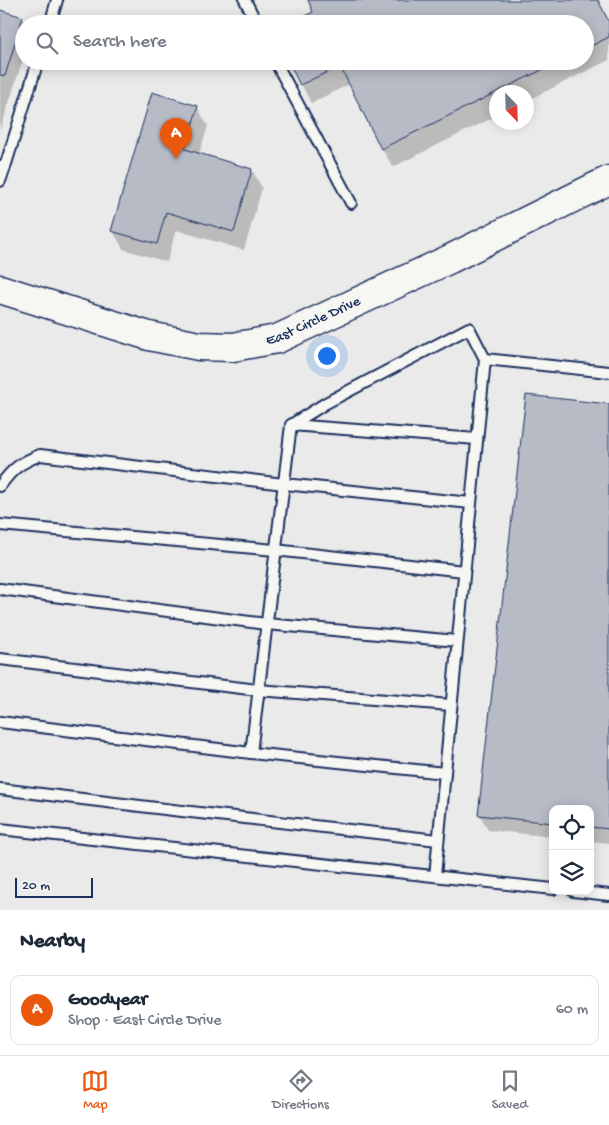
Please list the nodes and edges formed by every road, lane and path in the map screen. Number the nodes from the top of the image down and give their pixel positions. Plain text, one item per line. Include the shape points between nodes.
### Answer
1 (57, 0) edge
2 (245, 0) edge
3 (53, 15) edge
4 (252, 15) edge
5 (35, 70) edge
6 (280, 70) edge
7 (3, 166) edge
8 (609, 180) edge
9 (0, 181) edge
10 (351, 203) dead end
11 (0, 289) edge
12 (485, 360) junction
13 (609, 372) edge
14 (291, 425) junction
15 (477, 439) junction
16 (284, 484) junction
17 (0, 486) edge
18 (471, 503) junction
19 (0, 525) edge
20 (275, 550) junction
21 (464, 571) junction
22 (0, 589) edge
23 (266, 624) junction
24 (457, 641) junction
25 (0, 659) edge
26 (258, 690) junction
27 (451, 705) junction
28 (0, 722) edge
29 (250, 753) junction
30 (445, 773) junction
31 (0, 789) edge
32 (0, 829) edge
33 (438, 840) junction
34 (435, 876) junction
35 (549, 889) edge
36 (594, 893) edge
37 (609, 895) edge

1 - 3 lane
2 - 4 lane
5 - 7 lane
6 - 10 lane
7 - 9 lane
8 - 11 street, East Circle Drive via 277,340 233,347 199,346 149,336
12 - 13 lane
12 - 14 lane via 469,328 326,403
12 - 15 lane
14 - 15 lane
14 - 16 lane
15 - 18 lane
16 - 17 lane via 40,455 14,468
16 - 18 lane
16 - 20 lane
18 - 21 lane
19 - 20 lane
20 - 21 lane
20 - 23 lane
21 - 24 lane
22 - 23 lane
23 - 24 lane
23 - 26 lane
24 - 27 lane
25 - 26 lane
26 - 27 lane
26 - 29 lane
27 - 30 lane
28 - 29 lane
29 - 30 lane
30 - 33 lane
31 - 33 lane
32 - 34 lane
33 - 34 lane
34 - 35 lane
36 - 37 lane

